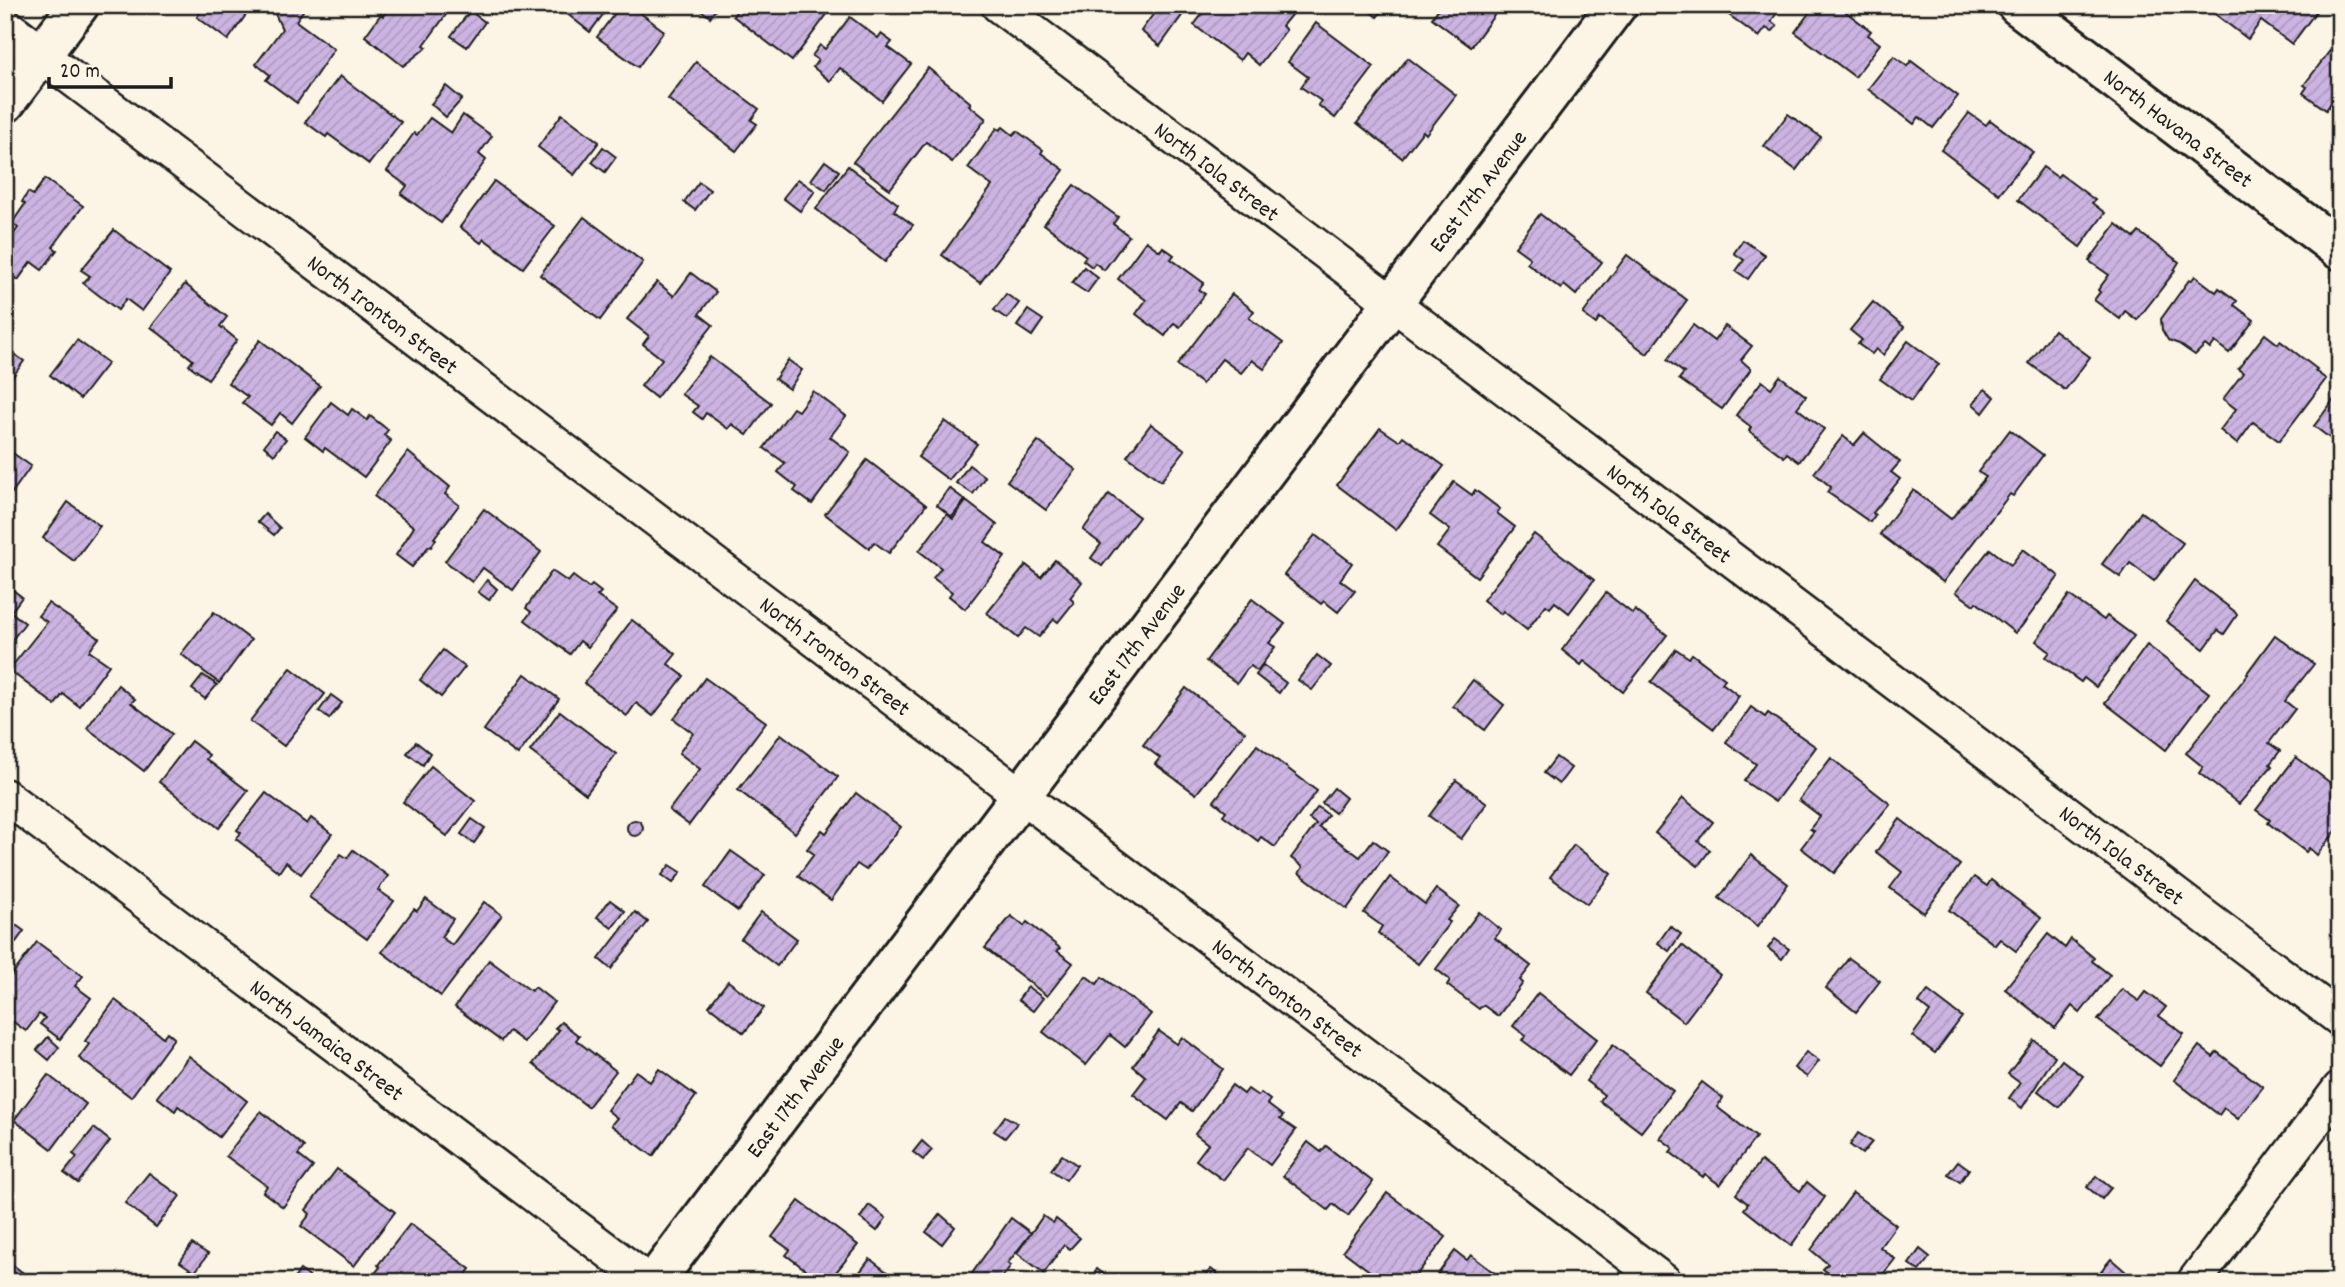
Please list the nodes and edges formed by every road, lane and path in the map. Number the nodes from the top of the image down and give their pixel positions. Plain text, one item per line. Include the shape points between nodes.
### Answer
1 (79, 5) edge
2 (998, 5) edge
3 (1617, 5) edge
4 (2017, 5) edge
5 (5, 28) edge
6 (41, 55) junction
7 (5, 103) edge
8 (2340, 250) edge
9 (1392, 304) junction
10 (1021, 795) junction
11 (5, 796) edge
12 (2340, 1019) edge
13 (2340, 1088) edge
14 (652, 1282) edge
15 (1665, 1282) edge
16 (2193, 1282) edge

1 - 6 street
2 - 9 street, North Iola Street
3 - 9 street, East 17th Avenue
4 - 8 street, North Havana Street
5 - 6 street, North Ironton Street
6 - 7 street
6 - 10 street, North Ironton Street
9 - 10 street, East 17th Avenue
9 - 12 street, North Iola Street
10 - 14 street, East 17th Avenue
10 - 15 street, North Ironton Street
11 - 14 street, North Jamaica Street
13 - 16 street

